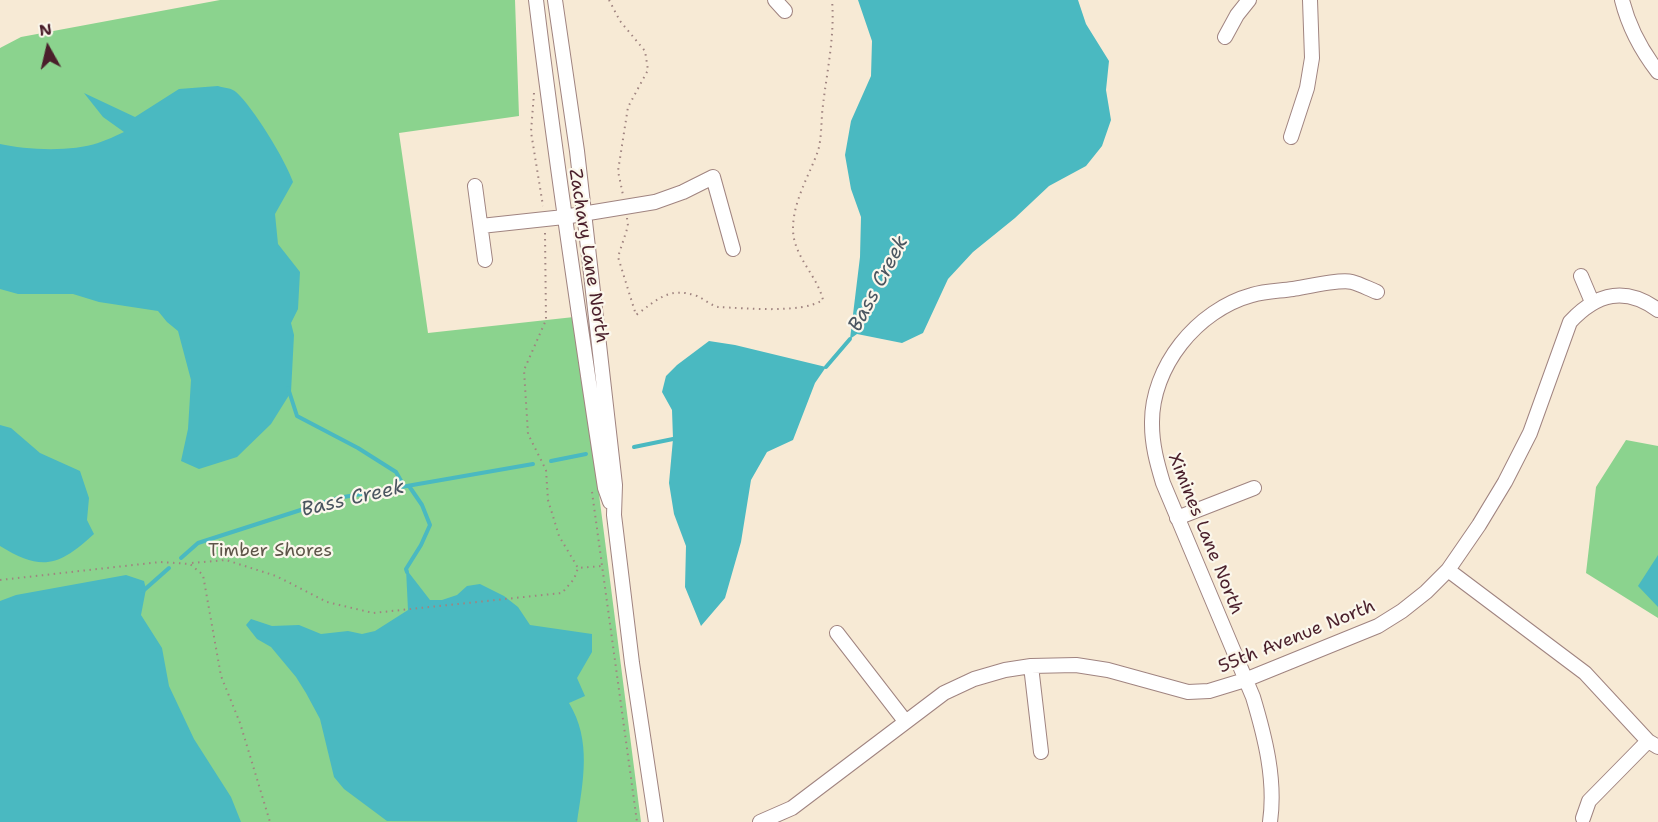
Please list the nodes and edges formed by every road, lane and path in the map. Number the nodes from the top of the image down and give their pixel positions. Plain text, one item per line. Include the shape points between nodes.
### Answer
1 (536, 0) edge
2 (555, 0) edge
3 (775, 0) edge
4 (1249, 0) edge
5 (1310, 0) edge
6 (1622, 0) edge
7 (785, 11) dead end
8 (1225, 37) dead end
9 (1658, 72) edge
10 (534, 87) dead end
11 (1291, 137) dead end
12 (476, 186) dead end
13 (584, 212) junction
14 (564, 217) junction
15 (545, 219) junction
16 (482, 226) junction
17 (733, 249) dead end
18 (486, 260) dead end
19 (1581, 276) dead end
20 (1377, 292) dead end
21 (1592, 302) junction
22 (1658, 310) edge
23 (1254, 488) dead end
24 (592, 491) dead end
25 (614, 515) junction
26 (1177, 518) junction
27 (190, 564) junction
28 (602, 566) junction
29 (578, 568) junction
30 (1448, 570) junction
31 (0, 580) edge
32 (837, 633) dead end
33 (1031, 666) junction
34 (1245, 680) junction
35 (905, 721) junction
36 (1653, 744) edge
37 (1041, 752) dead end
38 (1583, 818) dead end
39 (270, 822) edge
40 (637, 822) edge
41 (656, 822) edge
42 (760, 822) edge
43 (1270, 822) edge

1 - 14 street, Zachary Lane North
2 - 13 street, Zachary Lane North
3 - 7 street
4 - 8 street
5 - 11 street via 1311,64
6 - 9 street via 1642,51
10 - 15 path via 531,132
12 - 16 street
13 - 14 street
13 - 17 street via 655,202 713,177
13 - 25 street, Zachary Lane North via 615,486
14 - 15 street
14 - 25 street, Zachary Lane North via 606,488
15 - 16 street
15 - 29 path via 546,320 524,370 528,434 546,470 548,500 559,536
16 - 18 street
19 - 21 street
20 - 26 street, Ximines Lane North via 1350,281 1251,295 1202,322 1180,345 1159,380 1152,423 1154,453
21 - 22 street via 1628,296
21 - 30 street, 55th Avenue North via 1570,322 1530,433 1479,525
23 - 26 street
24 - 28 path
25 - 41 street, Zachary Lane North
26 - 34 street, Ximines Lane North
27 - 29 path via 226,560 276,576 327,602 373,613 562,593
27 - 31 path via 160,562
27 - 39 path via 203,575 221,676 240,723
28 - 29 path
28 - 40 path
30 - 34 street, 55th Avenue North via 1426,592 1378,626
30 - 36 street via 1585,673
32 - 35 street
33 - 34 street, 55th Avenue North via 1076,665 1108,670 1188,692 1209,691
33 - 35 street, 55th Avenue North via 974,679 944,693
33 - 37 street
34 - 43 street, Ximines Lane North via 1264,733 1270,771
35 - 42 street, 55th Avenue North via 792,808
36 - 38 street via 1589,801

